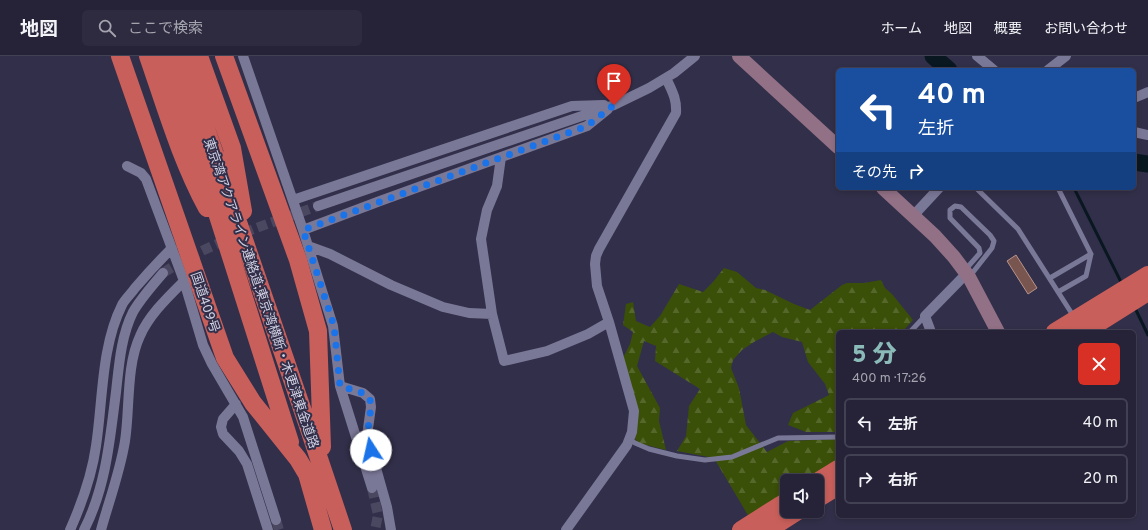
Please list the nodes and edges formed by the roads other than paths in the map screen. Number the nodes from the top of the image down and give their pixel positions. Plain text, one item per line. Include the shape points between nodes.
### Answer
1 (120, 56) edge
2 (181, 56) edge
3 (199, 56) edge
4 (224, 56) edge
5 (243, 56) edge
6 (695, 56) edge
7 (739, 56) edge
8 (977, 56) edge
9 (1066, 56) edge
10 (154, 57) edge
11 (992, 68) edge
12 (1051, 68) edge
13 (666, 78) junction
14 (1148, 92) edge
15 (1136, 97) edge
16 (614, 105) junction
17 (1136, 132) edge
18 (1148, 135) edge
19 (836, 144) edge
20 (501, 157) junction
21 (127, 166) dead end
22 (885, 190) edge
23 (937, 190) edge
24 (978, 190) edge
25 (1059, 190) edge
26 (293, 200) junction
27 (318, 206) tunnel mouth
28 (914, 216) junction
29 (303, 230) junction
30 (308, 246) junction
31 (172, 248) junction
32 (1091, 254) junction
33 (163, 273) tunnel mouth
34 (967, 273) junction
35 (1148, 275) edge
36 (1050, 278) junction
37 (184, 281) junction
38 (1058, 292) junction
39 (1148, 292) edge
40 (492, 314) junction
41 (925, 316) junction
42 (609, 322) junction
43 (1080, 326) edge
44 (912, 330) edge
45 (930, 330) edge
46 (997, 330) edge
47 (1063, 330) edge
48 (340, 386) junction
49 (236, 404) junction
50 (836, 437) edge
51 (629, 439) junction
52 (836, 470) edge
53 (307, 474) junction
54 (824, 478) edge
55 (836, 487) edge
56 (372, 488) tunnel mouth
57 (824, 495) edge
58 (332, 504) junction
59 (780, 505) edge
60 (787, 518) edge
61 (276, 520) tunnel mouth
62 (70, 530) edge
63 (84, 530) edge
64 (101, 530) edge
65 (268, 530) tunnel mouth
66 (320, 530) edge
67 (324, 530) edge
68 (339, 530) edge
69 (343, 530) edge
70 (391, 530) edge
71 (566, 530) edge
72 (741, 530) edge
73 (768, 530) edge

1 - 53 highway, 国道409号 via 225,358 253,403
2 - 69 highway, 東京湾アクアライン連絡道;東京湾横断・木更津東金道路
3 - 58 highway via 232,148 249,240 307,432
4 - 58 highway via 298,260 318,331 321,442
5 - 26 street
6 - 13 street
7 - 19 street
8 - 11 street
9 - 12 street
10 - 53 highway via 177,140 195,185 242,276
10 - 66 highway, 東京湾アクアライン連絡道;東京湾横断・木更津東金道路 via 211,194
13 - 16 street
13 - 42 street via 677,104 676,114 596,256 597,286
14 - 15 street
16 - 20 street via 587,126
16 - 26 street via 572,106
16 - 27 street
17 - 18 street
20 - 29 street
20 - 40 street via 497,186 487,210 481,238
21 - 31 street via 141,173 146,179
22 - 28 street
23 - 28 street
24 - 36 lane via 1018,229
25 - 32 lane
26 - 29 street
28 - 34 street via 936,236
29 - 30 street
30 - 40 street via 443,307 469,313
30 - 48 street via 334,326
31 - 37 street
31 - 62 street via 123,303 114,323 106,356 92,470
32 - 36 lane
32 - 38 lane via 1086,276
33 - 63 street via 133,312 124,338 105,472 92,516
34 - 34 lane via 980,253 979,248 950,218 950,210 955,206 961,207 994,242 992,248
34 - 41 street
34 - 46 street
35 - 43 highway
36 - 38 lane
37 - 49 street via 203,345
37 - 64 street via 163,302 138,340 130,379 125,441
38 - 43 lane
39 - 43 highway
40 - 42 street via 504,361 547,351
41 - 44 lane
41 - 45 street
42 - 51 street via 634,411
43 - 47 highway
48 - 56 street
48 - 70 street via 363,393 370,399 367,436
49 - 61 street via 250,436
49 - 65 street via 221,427 223,434 247,464
50 - 51 lane via 778,438 732,457 705,460 649,449
51 - 71 street
52 - 54 highway
53 - 67 highway, 国道409号
55 - 57 highway
58 - 68 highway
59 - 72 highway
60 - 73 highway

